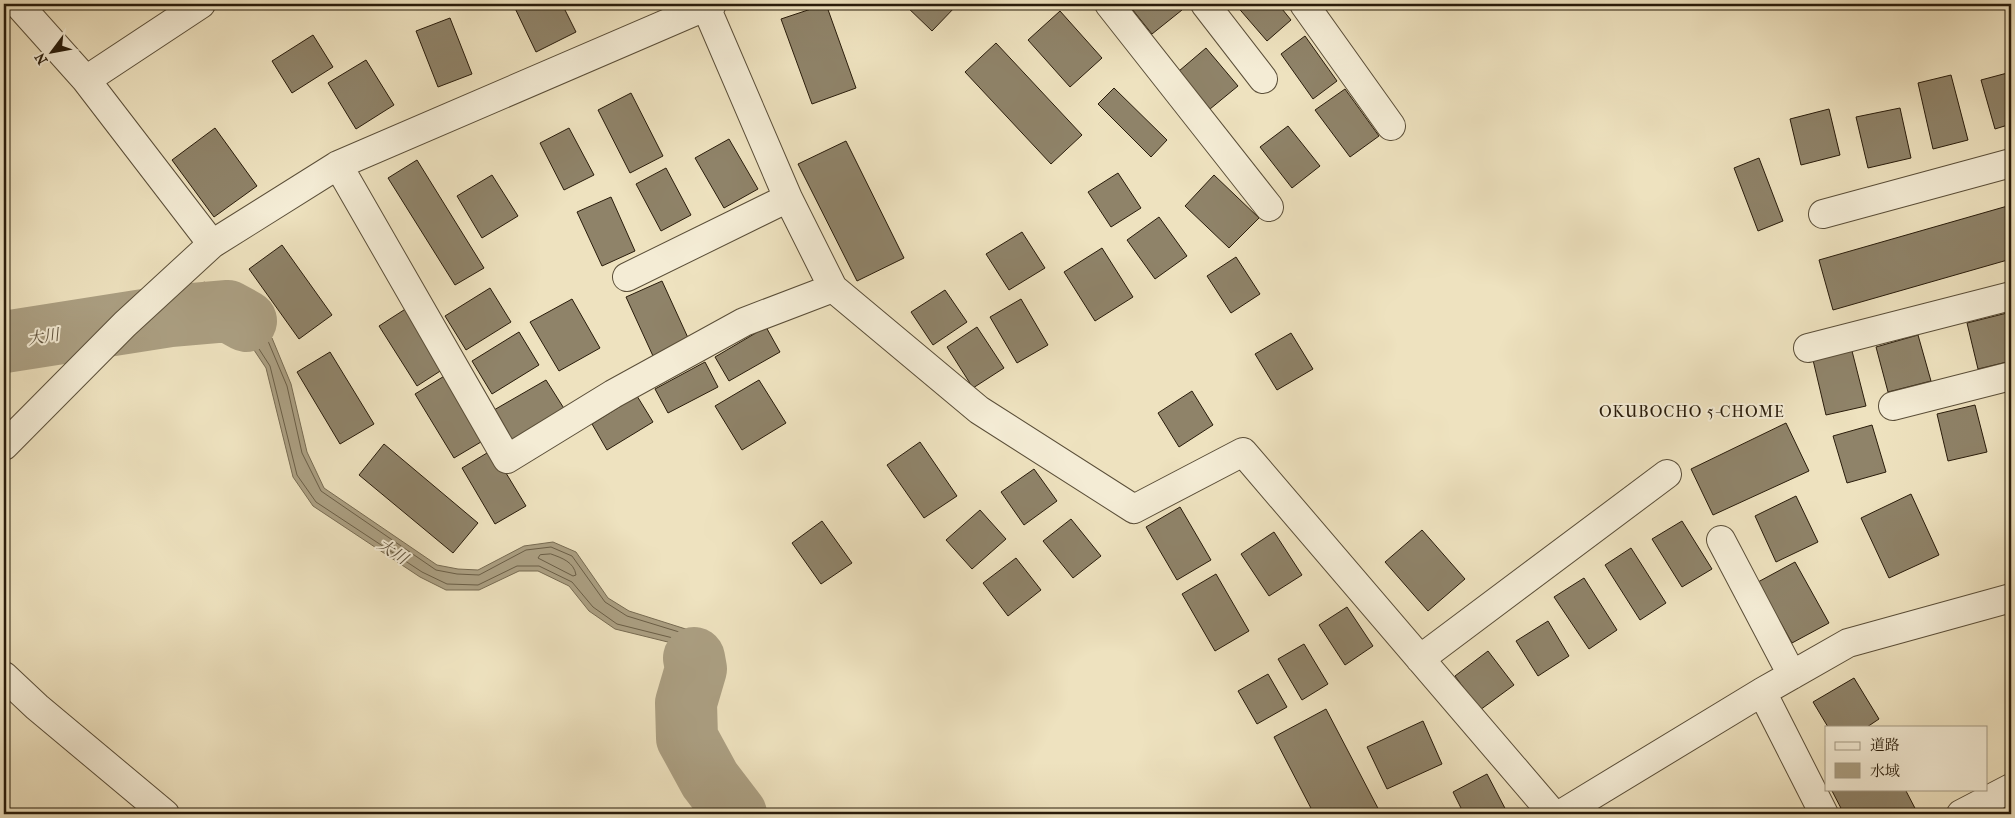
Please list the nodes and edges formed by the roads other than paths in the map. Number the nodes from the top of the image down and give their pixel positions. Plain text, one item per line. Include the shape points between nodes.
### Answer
1 (18, 4) edge
2 (201, 4) edge
3 (1109, 4) edge
4 (1205, 4) edge
5 (1304, 4) edge
6 (709, 5) edge
7 (1262, 79) dead end
8 (86, 80) junction
9 (1391, 126) dead end
10 (2011, 164) edge
11 (338, 165) junction
12 (788, 198) junction
13 (1269, 206) dead end
14 (1823, 214) dead end
15 (212, 244) junction
16 (627, 277) dead end
17 (833, 288) junction
18 (2011, 296) edge
19 (1808, 348) dead end
20 (2011, 376) edge
21 (1892, 406) dead end
22 (4, 446) edge
23 (1667, 474) dead end
24 (1721, 540) dead end
25 (2011, 598) edge
26 (1420, 659) junction
27 (1792, 675) junction
28 (4, 676) edge
29 (1762, 692) junction
30 (2011, 788) edge
31 (165, 814) edge
32 (1553, 814) edge
33 (1561, 814) edge
34 (1824, 814) edge
35 (1961, 814) edge

1 - 8 street
2 - 8 street
3 - 13 street
4 - 7 street
5 - 9 street
6 - 11 street
6 - 12 street
8 - 15 street
10 - 14 street
11 - 15 street
11 - 17 street via 507,459 613,394 744,322
12 - 16 street
12 - 17 street
15 - 22 street via 125,324
17 - 26 street via 979,410 1134,509 1243,452
18 - 19 street
20 - 21 street
23 - 26 street
24 - 27 street
25 - 27 street via 1848,643
26 - 32 street
27 - 29 street
28 - 31 street
29 - 33 street
29 - 34 street
30 - 35 street

